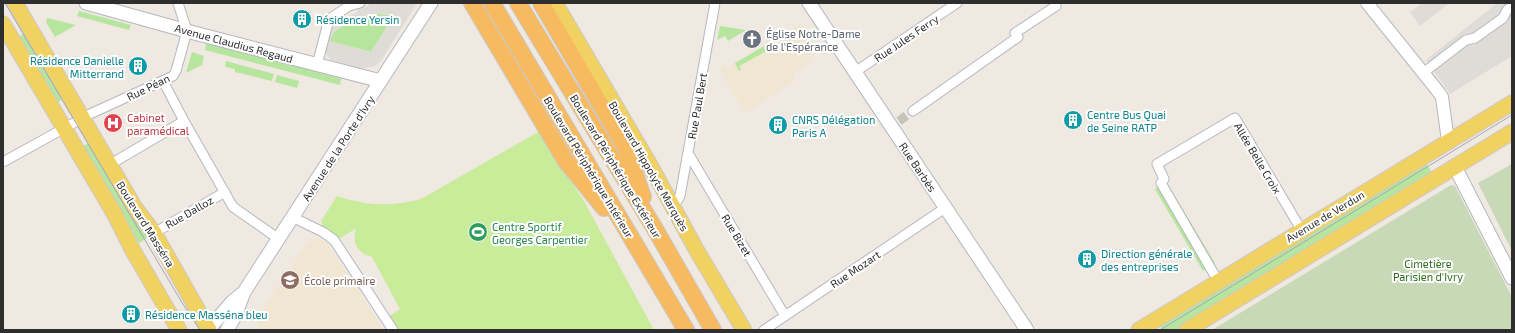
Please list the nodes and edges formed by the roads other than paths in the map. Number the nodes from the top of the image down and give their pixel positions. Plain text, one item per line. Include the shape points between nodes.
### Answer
1 (86, 3) edge
2 (178, 3) edge
3 (360, 3) edge
4 (431, 3) edge
5 (472, 3) edge
6 (492, 3) edge
7 (518, 3) edge
8 (541, 3) edge
9 (555, 3) edge
10 (714, 3) edge
11 (809, 3) edge
12 (957, 3) edge
13 (1367, 3) edge
14 (18, 4) edge
15 (1059, 4) edge
16 (348, 5) edge
17 (1512, 6) edge
18 (338, 7) edge
19 (3, 15) edge
20 (3, 24) edge
21 (187, 31) junction
22 (317, 65) junction
23 (855, 72) junction
24 (1423, 73) junction
25 (163, 81) junction
26 (381, 81) junction
27 (1512, 103) edge
28 (912, 111) tunnel mouth
29 (82, 119) junction
30 (184, 121) junction
31 (64, 128) junction
32 (1512, 132) edge
33 (1448, 141) junction
34 (688, 153) junction
35 (3, 162) edge
36 (109, 165) junction
37 (1455, 167) junction
38 (225, 192) junction
39 (671, 204) junction
40 (945, 208) junction
41 (292, 217) junction
42 (655, 229) junction
43 (1302, 231) junction
44 (154, 233) junction
45 (279, 239) junction
46 (637, 248) junction
47 (1512, 278) edge
48 (1218, 281) junction
49 (244, 292) junction
50 (785, 316) junction
51 (179, 330) edge
52 (208, 330) edge
53 (227, 330) edge
54 (393, 330) edge
55 (686, 330) edge
56 (713, 330) edge
57 (744, 330) edge
58 (764, 330) edge
59 (1027, 330) edge
60 (1139, 330) edge
61 (1187, 330) edge

1 - 21 main road, Avenue Claudius Regaud
2 - 21 street
3 - 16 street
4 - 26 main road, Avenue de la Porte d'Ivry
5 - 46 highway via 565,160
6 - 46 highway, Boulevard Périphérique Intérieur
7 - 42 highway, Boulevard Périphérique Extérieur
8 - 42 highway via 627,150
9 - 39 main road, Boulevard Hippolyte Marquès
10 - 34 street, Rue Paul Bert
11 - 23 main road, Rue Barbès
12 - 23 street, Rue Jules Ferry
13 - 24 street
14 - 19 main road
14 - 29 main road, Boulevard Masséna
15 - 28 street via 1015,33 1018,38
16 - 18 street
17 - 24 street via 1503,18 1475,38 1466,40
18 - 22 street via 329,19
20 - 31 main road, Boulevard Masséna
21 - 22 main road, Avenue Claudius Regaud
21 - 25 street, Rue Péan via 176,71 173,76
22 - 26 main road, Avenue Claudius Regaud
23 - 40 main road, Rue Barbès via 895,124
24 - 33 street via 1442,97
25 - 29 street, Rue Péan
25 - 30 street
26 - 41 main road, Avenue de la Porte d'Ivry
27 - 33 main road, Avenue de Verdun
29 - 31 street
29 - 36 main road, Boulevard Masséna
30 - 36 street
30 - 38 street
31 - 35 street
31 - 51 main road, Boulevard Masséna via 116,214 132,249
32 - 37 main road
33 - 37 main road
33 - 43 main road, Avenue de Verdun
34 - 39 street, Rue Paul Bert via 680,196
34 - 50 street, Rue Bizet
36 - 44 main road, Boulevard Masséna via 135,208
37 - 47 main road
37 - 61 main road
38 - 44 street, Rue Dalloz
38 - 45 street via 233,206
39 - 57 main road, Boulevard Hippolyte Marquès
40 - 50 street, Rue Mozart
40 - 59 main road, Rue Barbès
41 - 45 main road, Avenue de la Porte d'Ivry
41 - 54 street via 334,240
42 - 56 highway, Boulevard Périphérique Extérieur
43 - 48 main road, Avenue de Verdun
43 - 48 street, Allée Belle Croix via 1235,118 1157,164 1164,179 1161,183
44 - 52 main road, Boulevard Masséna
45 - 49 main road, Avenue de la Porte d'Ivry
46 - 55 highway, Boulevard Périphérique Intérieur
48 - 60 main road, Avenue de Verdun
49 - 52 main road, Avenue de la Porte d'Ivry
49 - 53 main road, Avenue de la Porte d'Ivry
50 - 58 street, Rue Mozart

